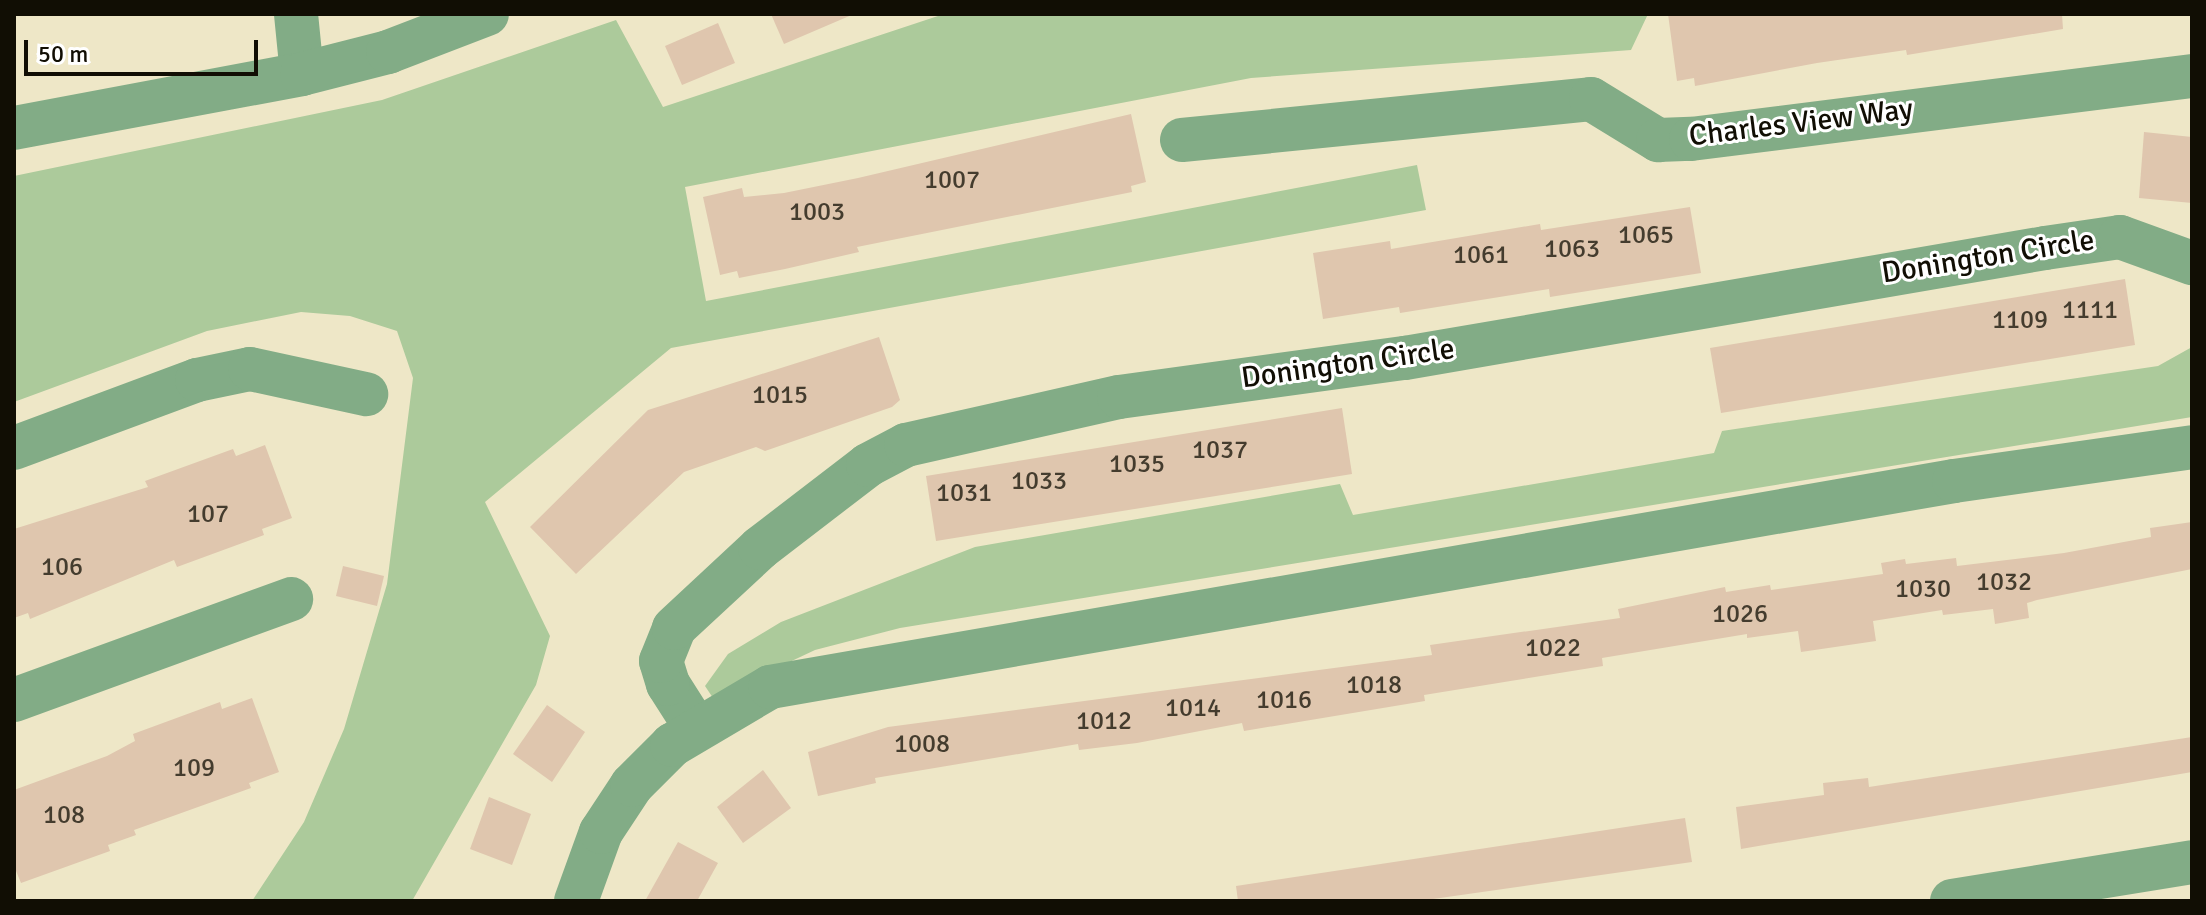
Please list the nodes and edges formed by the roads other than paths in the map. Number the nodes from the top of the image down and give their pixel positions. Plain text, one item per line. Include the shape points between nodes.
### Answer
1 (296, 14) edge
2 (487, 14) edge
3 (302, 74) junction
4 (2192, 76) edge
5 (14, 128) edge
6 (1182, 140) dead end
7 (2192, 263) edge
8 (366, 394) dead end
9 (2192, 447) edge
10 (14, 448) edge
11 (291, 599) dead end
12 (14, 700) edge
13 (696, 728) junction
14 (2192, 862) edge
15 (576, 901) edge
16 (1952, 901) edge

1 - 3 street
2 - 3 street via 388,52
3 - 5 street
4 - 6 street, Charles View Way via 1691,139 1658,140 1591,99
7 - 13 street, Donington Circle via 2120,237 1405,358 1119,397 906,445 868,465 760,548 674,628 661,661 668,684
8 - 10 street via 250,369 197,380
9 - 13 street via 1923,486 770,687
11 - 12 street
13 - 15 street via 632,785 601,832
14 - 16 street

